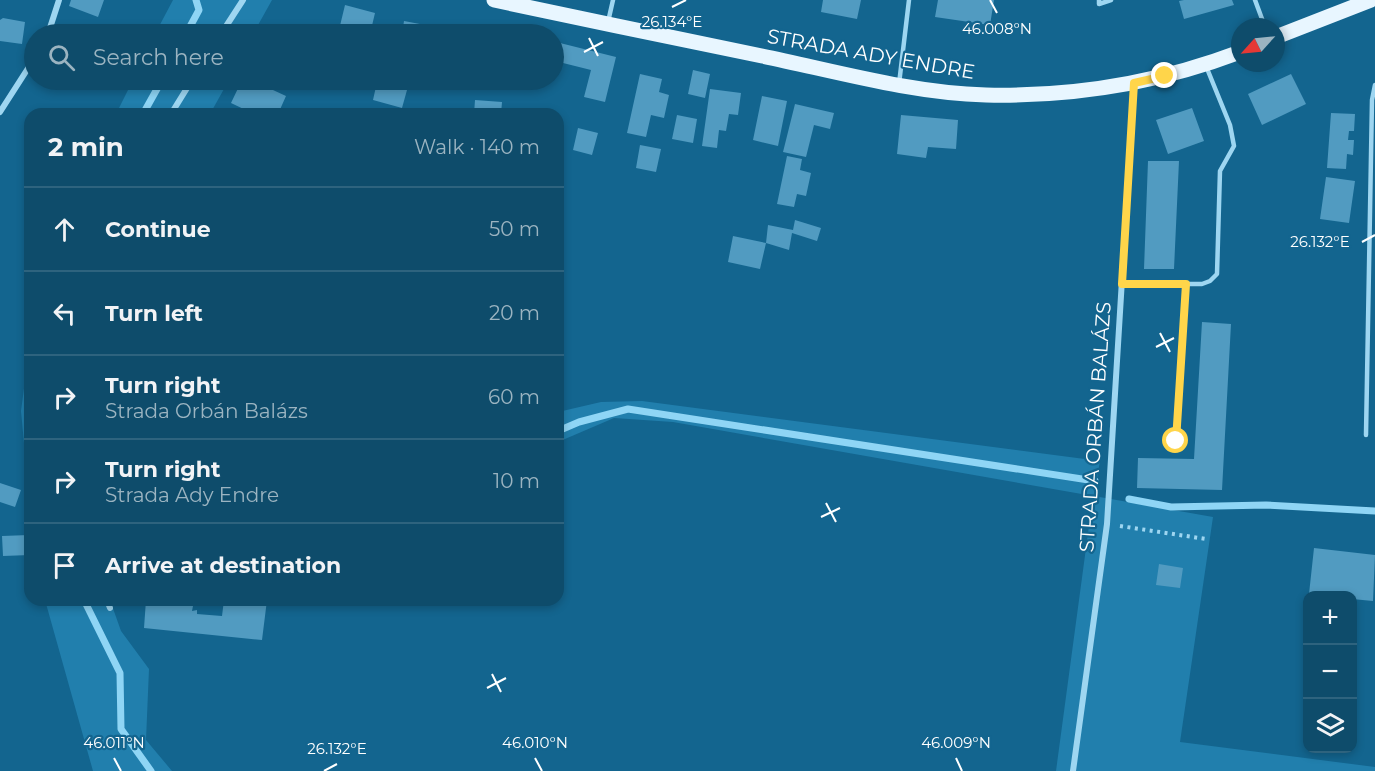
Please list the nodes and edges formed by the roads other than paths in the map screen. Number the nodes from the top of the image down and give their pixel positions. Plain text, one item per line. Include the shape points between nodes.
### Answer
1 (59, 0) edge
2 (243, 0) edge
3 (494, 0) edge
4 (613, 0) edge
5 (909, 0) edge
6 (1099, 0) edge
7 (1111, 0) edge
8 (1255, 0) edge
9 (1371, 0) edge
10 (1262, 18) edge
11 (51, 24) edge
12 (227, 24) edge
13 (607, 25) junction
14 (1285, 33) edge
15 (1231, 55) edge
16 (1205, 65) junction
17 (24, 75) edge
18 (1134, 83) junction
19 (899, 84) junction
20 (1375, 85) edge
21 (186, 90) edge
22 (175, 108) edge
23 (0, 112) edge
24 (1122, 284) junction
25 (1186, 284) junction
26 (1366, 435) dead end
27 (1176, 441) dead end
28 (1073, 771) edge

1 - 11 street
2 - 12 street
3 - 13 main road, STRADA ADY ENDRE
4 - 13 lane
5 - 19 lane
6 - 7 lane via 1099,4
8 - 10 lane
9 - 14 main road
13 - 19 main road, STRADA ADY ENDRE
15 - 16 main road, STRADA ADY ENDRE
16 - 18 main road, STRADA ADY ENDRE
16 - 25 lane via 1230,125 1234,146 1220,171 1217,274 1202,284
17 - 23 street
18 - 19 main road, STRADA ADY ENDRE via 1086,91 984,95
18 - 24 street, STRADA ORBÁN BALÁZS
20 - 26 lane
21 - 22 street
24 - 25 lane
24 - 28 street, STRADA ORBÁN BALÁZS via 1107,525
25 - 27 lane

